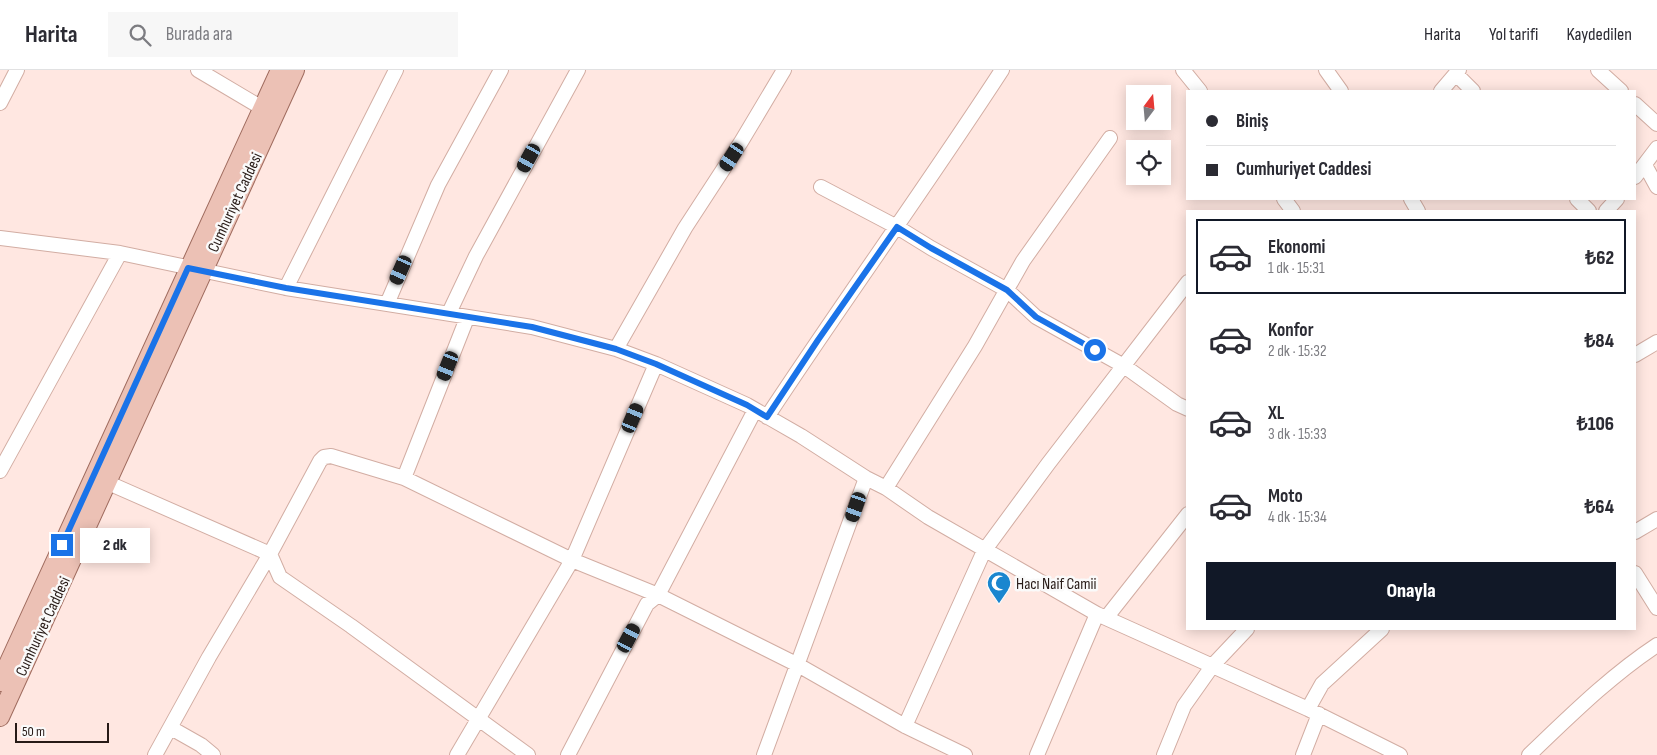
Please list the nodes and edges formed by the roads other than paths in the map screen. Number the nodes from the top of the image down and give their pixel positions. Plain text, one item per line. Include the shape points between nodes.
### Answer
1 (17, 70) edge
2 (198, 70) edge
3 (280, 70) edge
4 (295, 70) edge
5 (396, 70) edge
6 (501, 70) edge
7 (578, 70) edge
8 (784, 70) edge
9 (1002, 70) edge
10 (1184, 70) edge
11 (1326, 70) edge
12 (1598, 70) edge
13 (1457, 72) edge
14 (1199, 90) edge
15 (1340, 90) edge
16 (1442, 90) edge
17 (1472, 90) edge
18 (1620, 90) edge
19 (0, 103) edge
20 (1636, 105) edge
21 (262, 108) junction
22 (1657, 124) edge
23 (1110, 138) dead end
24 (1657, 148) edge
25 (1645, 165) junction
26 (1636, 175) edge
27 (822, 187) dead end
28 (1657, 187) edge
29 (1578, 200) edge
30 (1616, 200) edge
31 (1589, 210) edge
32 (1607, 210) edge
33 (897, 227) junction
34 (0, 238) edge
35 (120, 253) junction
36 (196, 270) junction
37 (1186, 285) edge
38 (286, 288) junction
39 (1007, 290) junction
40 (386, 304) junction
41 (449, 313) junction
42 (467, 318) junction
43 (1657, 342) edge
44 (616, 349) junction
45 (1636, 354) edge
46 (656, 364) junction
47 (1124, 366) junction
48 (1186, 408) edge
49 (761, 413) junction
50 (0, 471) edge
51 (404, 478) junction
52 (866, 478) junction
53 (100, 480) junction
54 (886, 488) junction
55 (1186, 516) edge
56 (1657, 519) edge
57 (1636, 531) edge
58 (984, 551) junction
59 (270, 554) junction
60 (572, 560) junction
61 (1636, 575) edge
62 (658, 595) junction
63 (1657, 608) edge
64 (1102, 616) junction
65 (1246, 630) edge
66 (1381, 630) edge
67 (1657, 645) edge
68 (798, 665) junction
69 (1213, 665) junction
70 (0, 682) edge
71 (1313, 711) junction
72 (0, 717) edge
73 (479, 720) junction
74 (905, 726) junction
75 (171, 728) junction
76 (950, 752) edge
77 (155, 755) edge
78 (213, 755) edge
79 (457, 755) edge
80 (528, 755) edge
81 (568, 755) edge
82 (764, 755) edge
83 (965, 755) edge
84 (1037, 755) edge
85 (1164, 755) edge
86 (1302, 755) edge
87 (1400, 755) edge
88 (1529, 755) edge

1 - 19 street
2 - 21 street
3 - 21 main road, Cumhuriyet Caddesi
4 - 36 main road, Cumhuriyet Caddesi
5 - 38 street
6 - 40 street via 438,185
7 - 41 street via 476,256
8 - 44 street via 685,228
9 - 33 street
10 - 14 street
11 - 15 street
12 - 18 street
13 - 16 street
13 - 17 street
20 - 22 street
21 - 36 main road, Cumhuriyet Caddesi
23 - 39 street
24 - 25 street
25 - 26 street
25 - 28 street
27 - 33 street
29 - 31 street
30 - 32 street
33 - 39 street
33 - 49 street via 818,340
34 - 35 street
35 - 36 street
35 - 50 street
36 - 38 street
36 - 53 main road, Cumhuriyet Caddesi
37 - 47 street
38 - 40 street
39 - 47 street via 1036,317
39 - 54 street
40 - 41 street
41 - 42 street
42 - 44 street via 532,327
42 - 51 street
43 - 45 street
44 - 46 street
46 - 49 street
46 - 60 street
47 - 48 street
47 - 58 street
49 - 52 street
49 - 62 street
51 - 59 street via 342,458 324,457
51 - 60 street
52 - 54 street
52 - 68 street
53 - 59 street
53 - 70 main road, Cumhuriyet Caddesi
53 - 72 main road, Cumhuriyet Caddesi
54 - 58 street
55 - 64 street
56 - 57 street
58 - 64 street
58 - 74 street
59 - 73 street via 280,577
59 - 75 street
60 - 62 street
60 - 73 street
61 - 63 street
62 - 68 street
62 - 81 street via 646,604
64 - 69 street
64 - 84 street
65 - 69 street
66 - 71 street via 1322,684
67 - 88 street via 1579,707
68 - 74 street
68 - 82 street
69 - 71 street
69 - 85 street via 1184,706
71 - 86 street
71 - 87 street
73 - 79 street
73 - 80 street
74 - 76 street
75 - 77 street
75 - 78 street
76 - 83 street

